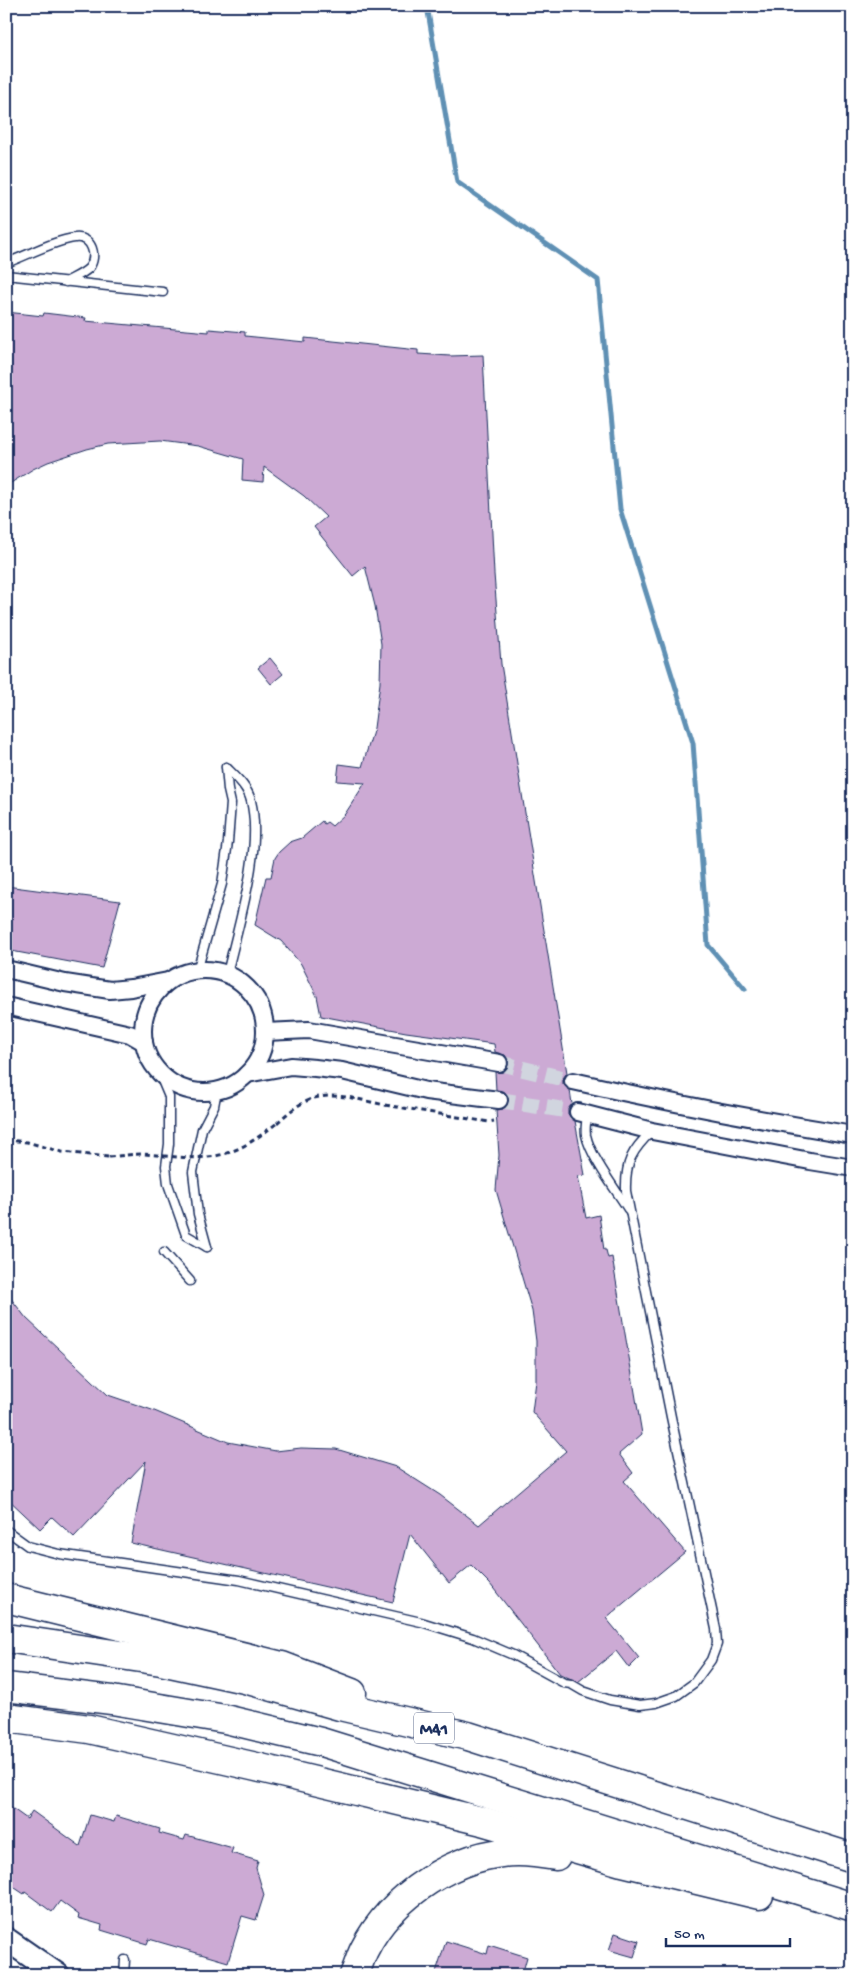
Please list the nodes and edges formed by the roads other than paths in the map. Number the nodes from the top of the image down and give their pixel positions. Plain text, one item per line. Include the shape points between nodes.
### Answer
1 (6, 263) edge
2 (6, 275) edge
3 (65, 282) junction
4 (163, 292) dead end
5 (6, 969) edge
6 (197, 971) junction
7 (227, 974) junction
8 (170, 981) junction
9 (6, 1006) edge
10 (265, 1032) junction
11 (144, 1042) junction
12 (499, 1063) tunnel mouth
13 (158, 1071) junction
14 (247, 1074) junction
15 (573, 1081) tunnel mouth
16 (217, 1090) junction
17 (499, 1100) tunnel mouth
18 (582, 1114) joint
19 (652, 1131) junction
20 (853, 1135) edge
21 (853, 1168) edge
22 (632, 1215) junction
23 (164, 1252) dead end
24 (190, 1281) dead end
25 (6, 1530) edge
26 (6, 1598) edge
27 (6, 1638) edge
28 (6, 1687) edge
29 (6, 1718) edge
30 (468, 1736) junction
31 (853, 1858) edge
32 (622, 1862) junction
33 (849, 1906) edge
34 (6, 1939) edge
35 (125, 1960) dead end
36 (58, 1975) edge
37 (124, 1975) edge
38 (354, 1975) edge

1 - 3 lane via 60,242 77,238 88,242 94,251 89,267
2 - 3 lane
3 - 4 lane
5 - 8 street via 110,990
6 - 7 street
6 - 7 lane via 222,884 231,803 226,767 251,799 254,836 249,880
6 - 8 street via 186,972
7 - 10 street via 241,982 256,999
8 - 11 street via 158,991 146,1010 142,1032
9 - 11 street via 130,1034
10 - 12 street via 309,1030
10 - 14 street via 260,1054
11 - 13 street
13 - 16 street via 165,1079 184,1089
13 - 16 lane via 169,1097 168,1184 186,1235 208,1247 198,1214 193,1172 202,1129 214,1106
14 - 16 street
14 - 17 street via 291,1066 315,1068 342,1071 426,1091
15 - 20 street via 658,1100
18 - 19 street
18 - 22 lane via 588,1142
19 - 21 street
19 - 22 lane via 631,1154 626,1168 626,1191
22 - 25 lane via 670,1417 716,1629 717,1644 711,1660 694,1683 676,1696 640,1705 610,1700 564,1683 473,1638 421,1622 240,1580 59,1554 28,1546
23 - 24 lane
26 - 30 highway via 282,1666
27 - 30 highway, M41 via 161,1661
28 - 33 highway, M41 via 225,1719 321,1742
29 - 32 highway via 89,1729 262,1768 482,1821
30 - 31 highway, M41
32 - 33 highway via 773,1899
32 - 38 highway via 518,1852 464,1862 407,1896 365,1949
34 - 36 street
35 - 37 lane

